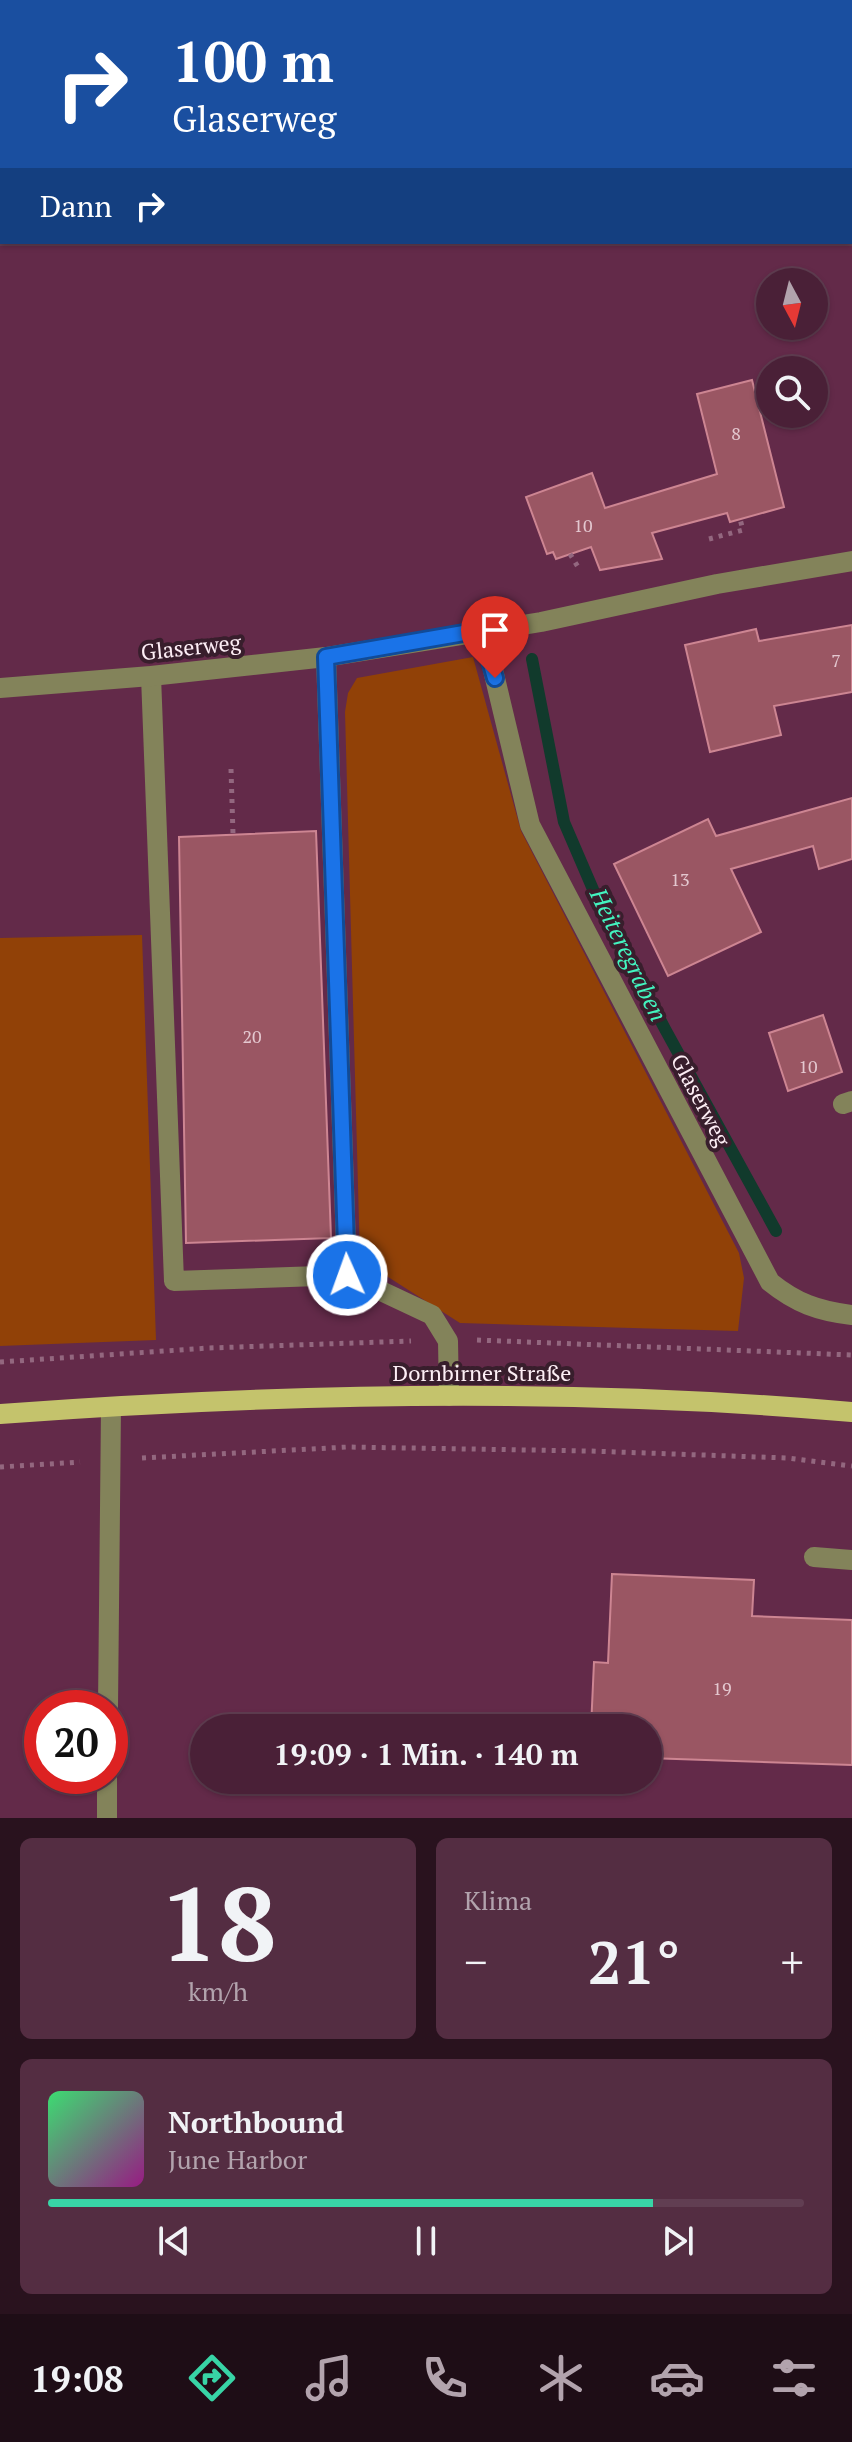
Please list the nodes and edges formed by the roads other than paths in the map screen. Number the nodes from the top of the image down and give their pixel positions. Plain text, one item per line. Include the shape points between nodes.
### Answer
1 (852, 561) edge
2 (481, 630) junction
3 (326, 657) junction
4 (151, 676) junction
5 (0, 688) edge
6 (347, 1275) junction
7 (852, 1315) edge
8 (449, 1396) junction
9 (111, 1407) junction
10 (852, 1412) edge
11 (0, 1414) edge
12 (814, 1557) dead end
13 (852, 1560) edge
14 (108, 1690) edge
15 (107, 1794) edge
16 (107, 1818) edge

1 - 2 street, Glaserweg
2 - 3 street, Glaserweg
2 - 7 street, Glaserweg via 530,825 770,1282 793,1301
3 - 4 street, Glaserweg
3 - 6 street
4 - 5 street, Glaserweg
4 - 6 street via 174,1281
6 - 8 street via 432,1315 448,1341
8 - 9 main road, Dornbirner Straße
8 - 10 main road, Dornbirner Straße via 727,1402
9 - 11 main road, Dornbirner Straße
9 - 14 street
12 - 13 street
15 - 16 street

